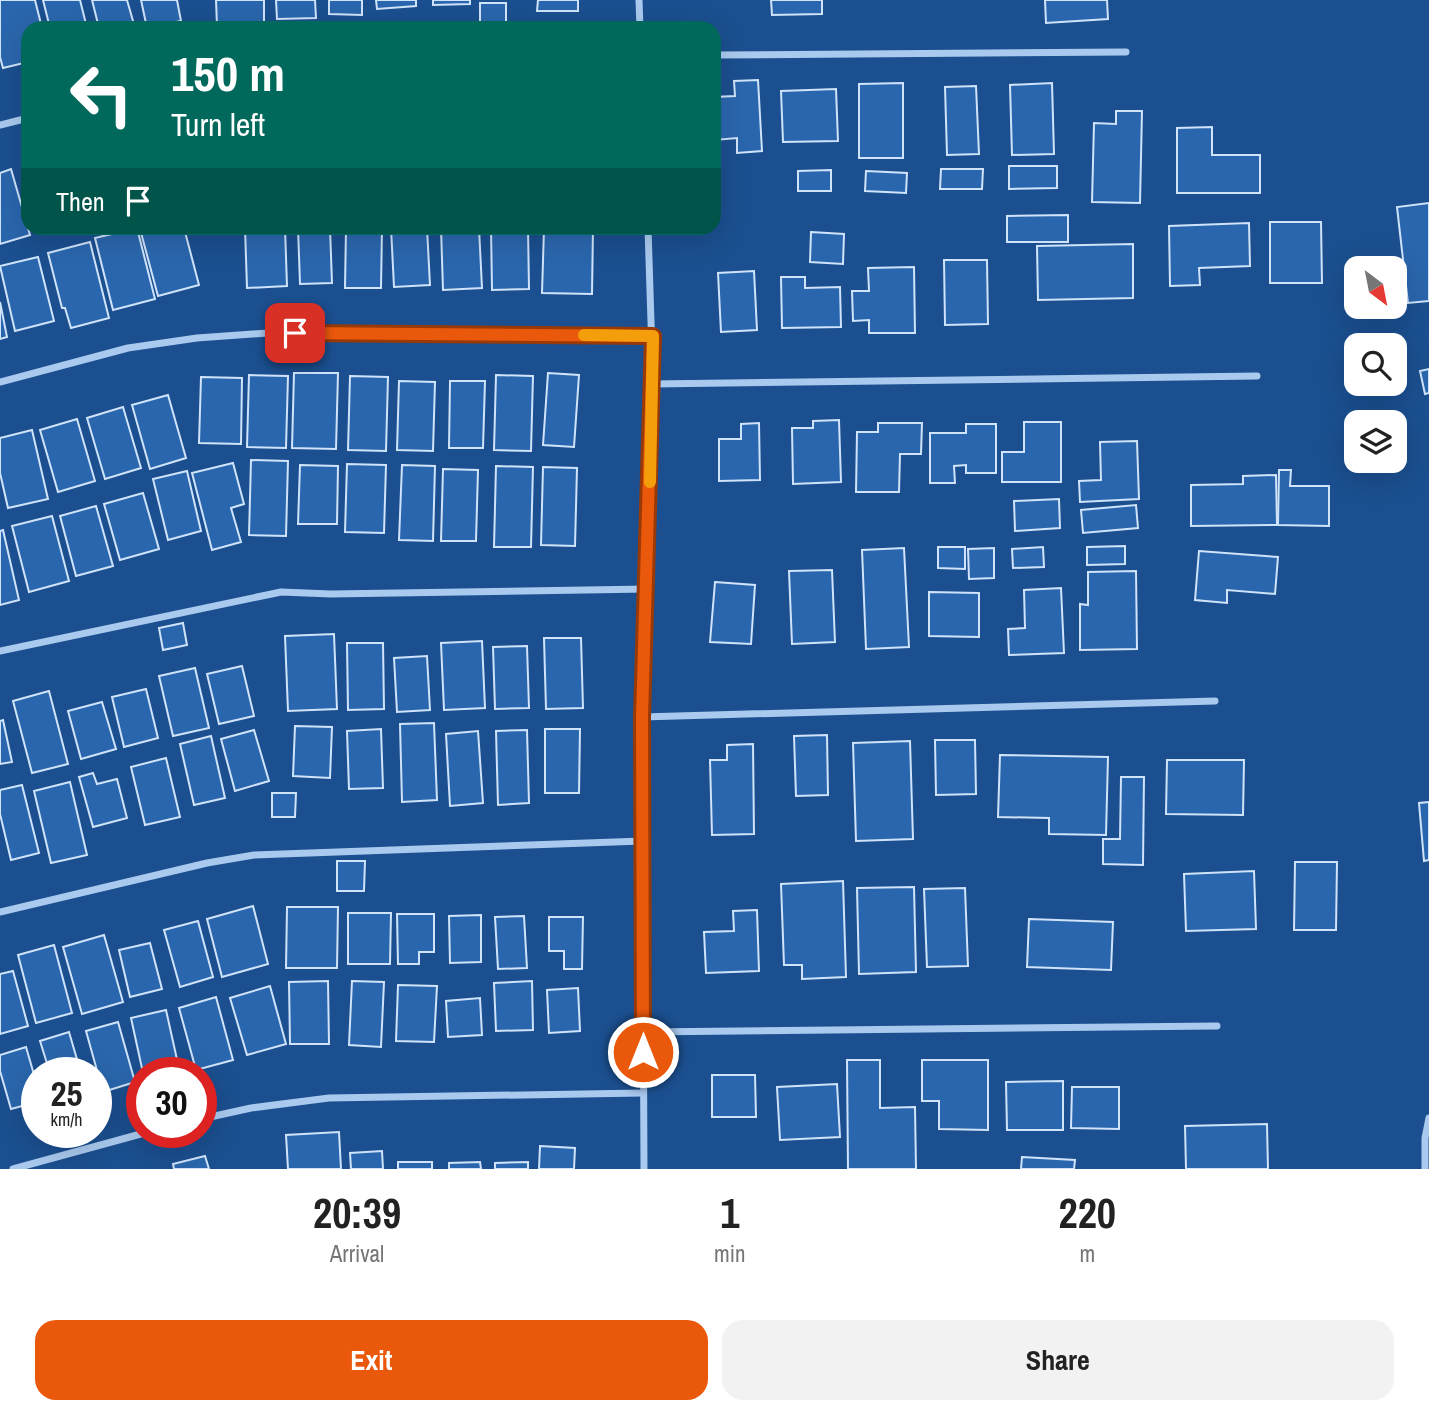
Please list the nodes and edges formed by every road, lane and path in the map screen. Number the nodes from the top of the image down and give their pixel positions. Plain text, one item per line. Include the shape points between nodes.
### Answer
1 (639, 0) edge
2 (640, 21) edge
3 (1126, 52) dead end
4 (721, 55) edge
5 (21, 120) edge
6 (0, 125) edge
7 (649, 235) edge
8 (653, 336) junction
9 (1257, 376) dead end
10 (0, 382) edge
11 (653, 384) junction
12 (647, 589) junction
13 (0, 651) edge
14 (1216, 701) dead end
15 (642, 717) junction
16 (643, 841) junction
17 (0, 912) edge
18 (1217, 1026) dead end
19 (643, 1032) junction
20 (643, 1093) junction
21 (217, 1115) edge
22 (1429, 1118) edge
23 (126, 1138) edge
24 (13, 1169) edge
25 (644, 1169) edge
26 (1425, 1169) edge

1 - 2 street
3 - 4 street
5 - 6 street
7 - 8 street
8 - 10 street via 268,332 128,348
8 - 11 street
9 - 11 street
11 - 12 street
12 - 13 street via 281,592
12 - 15 street
14 - 15 street
15 - 16 street
16 - 17 street via 254,855
16 - 19 street
18 - 19 street
19 - 20 street
20 - 21 street via 329,1098
20 - 25 street
22 - 26 street
23 - 24 street

